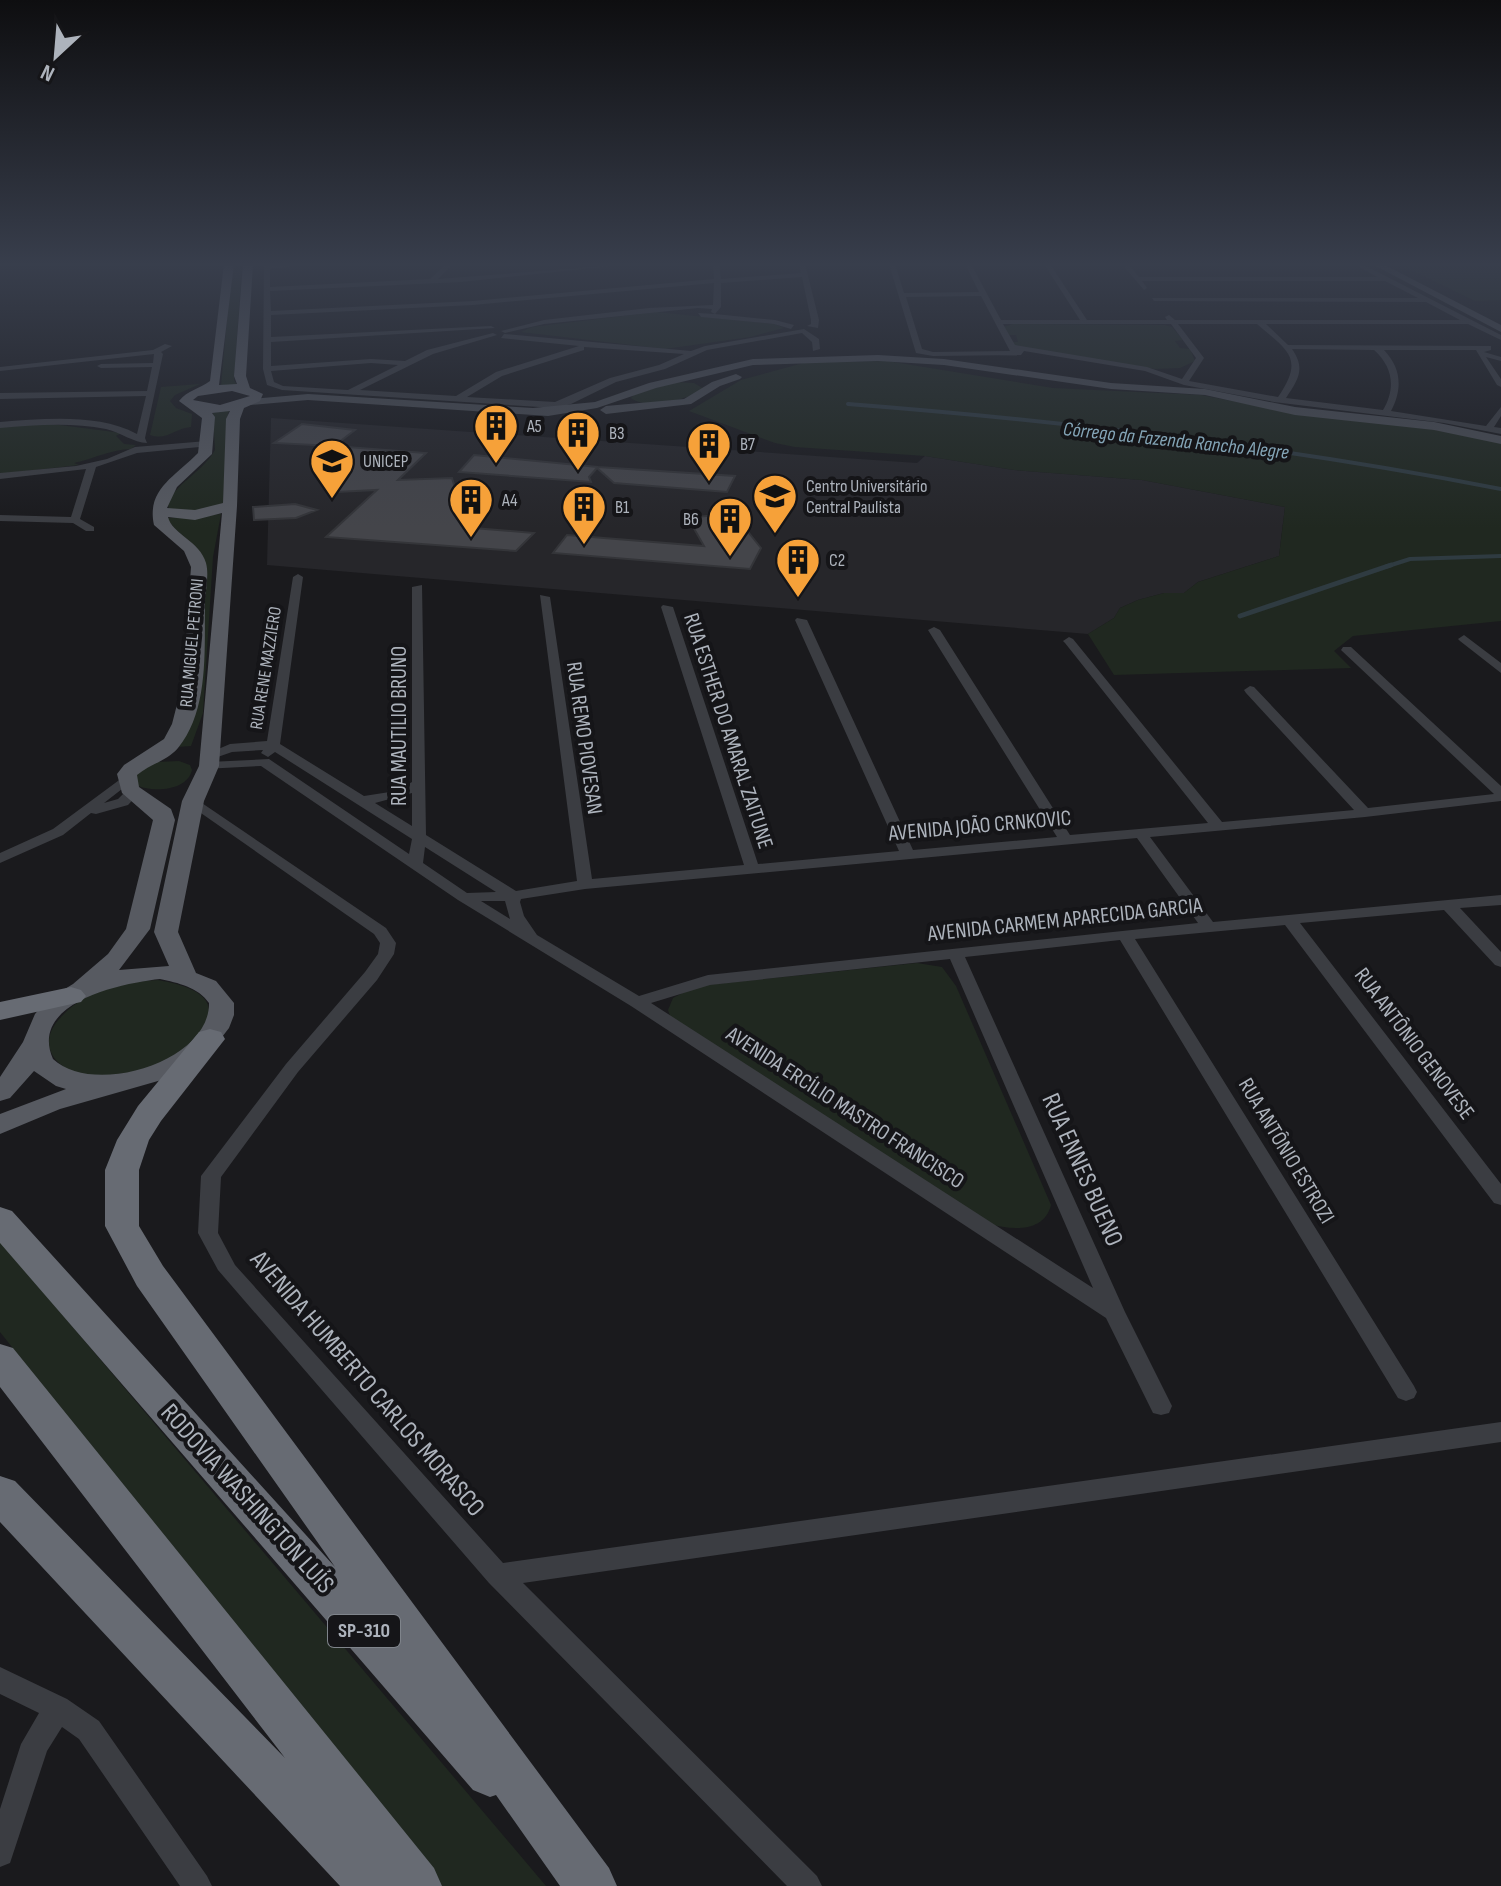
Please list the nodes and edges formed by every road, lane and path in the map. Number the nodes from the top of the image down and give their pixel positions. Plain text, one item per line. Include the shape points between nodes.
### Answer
1 (155, 352) joint
2 (219, 352) edge
3 (242, 352) edge
4 (266, 352) edge
5 (435, 352) edge
6 (568, 352) edge
7 (648, 352) edge
8 (695, 352) edge
9 (786, 352) edge
10 (846, 352) edge
11 (1030, 352) edge
12 (1196, 352) edge
13 (1290, 352) edge
14 (1381, 352) edge
15 (1483, 352) edge
16 (1501, 359) edge
17 (676, 360) junction
18 (404, 363) junction
19 (70, 364) junction
20 (773, 364) junction
21 (155, 365) junction
22 (1196, 366) junction
23 (267, 369) junction
24 (1147, 369) junction
25 (1492, 370) junction
26 (1011, 376) junction
27 (679, 379) junction
28 (1069, 380) junction
29 (1184, 383) junction
30 (1501, 385) edge
31 (1055, 386) junction
32 (1155, 389) junction
33 (205, 390) junction
34 (708, 390) junction
35 (350, 392) junction
36 (150, 393) junction
37 (627, 395) junction
38 (0, 396) edge
39 (246, 396) junction
40 (458, 399) junction
41 (1281, 400) junction
42 (198, 407) junction
43 (651, 408) junction
44 (1501, 410) edge
45 (533, 411) junction
46 (1385, 413) junction
47 (147, 418) junction
48 (0, 425) edge
49 (110, 428) junction
50 (1489, 428) junction
51 (1501, 431) edge
52 (143, 439) junction
53 (208, 440) junction
54 (1501, 440) edge
55 (135, 450) junction
56 (92, 466) junction
57 (0, 476) edge
58 (230, 506) junction
59 (160, 512) junction
60 (0, 518) edge
61 (75, 520) junction
62 (90, 529) dead end
63 (298, 577) dead end
64 (418, 587) dead end
65 (544, 597) dead end
66 (667, 607) dead end
67 (801, 620) dead end
68 (934, 630) dead end
69 (1464, 639) dead end
70 (1069, 641) dead end
71 (1347, 650) dead end
72 (1501, 669) edge
73 (1250, 690) dead end
74 (273, 745) junction
75 (149, 759) junction
76 (209, 761) junction
77 (264, 762) junction
78 (420, 783) junction
79 (137, 792) junction
80 (1501, 795) edge
81 (193, 801) junction
82 (361, 801) junction
83 (1365, 813) junction
84 (1218, 826) junction
85 (1141, 834) junction
86 (419, 839) junction
87 (1066, 840) junction
88 (908, 854) junction
89 (0, 859) edge
90 (415, 864) junction
91 (752, 868) junction
92 (585, 884) junction
93 (513, 896) junction
94 (463, 897) junction
95 (1501, 900) edge
96 (1447, 904) junction
97 (1289, 920) junction
98 (1208, 926) junction
99 (1125, 935) junction
100 (546, 949) junction
101 (956, 954) junction
102 (1501, 962) edge
103 (185, 975) junction
104 (76, 993) junction
105 (637, 1002) junction
106 (0, 1011) edge
107 (210, 1039) junction
108 (35, 1044) junction
109 (113, 1083) junction
110 (0, 1092) edge
111 (0, 1125) edge
112 (1501, 1198) edge
113 (0, 1220) edge
114 (1114, 1312) junction
115 (0, 1359) edge
116 (1406, 1392) dead end
117 (1161, 1406) dead end
118 (1501, 1432) edge
119 (0, 1494) edge
120 (498, 1575) junction
121 (0, 1680) edge
122 (58, 1708) junction
123 (0, 1853) edge
124 (197, 1886) edge
125 (375, 1886) edge
126 (416, 1886) edge
127 (590, 1886) edge
128 (807, 1886) edge

1 - 19 street
1 - 21 street
2 - 33 main road via 216,382
3 - 39 main road, RUA MIGUEL PETRONI via 240,376
4 - 23 street
5 - 18 street
6 - 40 street via 514,368
7 - 17 street
8 - 17 street
9 - 20 street
10 - 26 street
11 - 24 street
12 - 22 street
13 - 41 street via 1297,371
14 - 46 street via 1397,379
15 - 25 street via 1480,357
16 - 25 street via 1493,362
17 - 40 street via 613,380 565,404
18 - 23 street
18 - 35 street
19 - 19 street via 0,369
19 - 21 street
20 - 27 street
20 - 34 street
21 - 36 street
22 - 24 street
22 - 29 street
23 - 35 street via 276,386
24 - 29 street
25 - 30 street
26 - 28 street
26 - 31 street
27 - 34 street
27 - 37 street
28 - 31 street
28 - 32 street
29 - 41 street
31 - 32 street
32 - 54 street via 1205,392 1295,411 1434,426
33 - 39 main road
33 - 42 main road via 185,401
34 - 43 street via 687,402
35 - 40 street
36 - 38 street
36 - 47 street
37 - 43 street via 629,402
37 - 45 street via 578,409
39 - 42 main road
39 - 45 street
39 - 58 main road, RUA MIGUEL PETRONI via 233,419
41 - 46 street
42 - 53 main road via 209,417
43 - 45 street
44 - 50 street
46 - 50 street
47 - 49 street
47 - 52 street
48 - 49 street
49 - 52 street
50 - 51 street
52 - 53 street
52 - 55 street
53 - 55 street
53 - 59 main road via 199,462 165,489
55 - 56 street
56 - 57 street
56 - 61 street
58 - 59 main road via 195,515
58 - 76 main road, RUA MIGUEL PETRONI
59 - 75 main road, RUA MIGUEL PETRONI via 162,525 197,558 198,596 186,716 169,746
60 - 61 street
61 - 62 street
63 - 74 street, RUA RENE MAZZIERO
64 - 78 street, RUA MAUTILIO BRUNO
65 - 92 street, RUA REMO PIOVESAN
66 - 91 street, RUA ESTHER DO AMARAL ZAITUNE
67 - 88 street
68 - 87 street
69 - 72 street
70 - 84 street
71 - 80 street
73 - 83 street
74 - 76 street via 230,748
74 - 77 street, RUA RENE MAZZIERO
74 - 82 street
75 - 76 main road via 185,752
75 - 79 main road, RUA MIGUEL PETRONI via 131,769
76 - 77 street
76 - 81 main road, RUA MIGUEL PETRONI via 208,776
77 - 90 street, AVENIDA ERCÍLIO MASTRO FRANCISCO
78 - 82 street via 400,794
78 - 86 street, RUA MAUTILIO BRUNO
79 - 81 main road via 169,806
79 - 89 street
79 - 104 main road via 164,820 138,929 117,959
80 - 83 street, AVENIDA JOÃO CRNKOVIC
81 - 103 main road, RUA MIGUEL PETRONI via 166,932
81 - 120 street, AVENIDA HUMBERTO CARLOS MORASCO via 380,931 388,943 371,976 292,1068 211,1176 208,1233 228,1270
82 - 86 street
83 - 84 street, AVENIDA JOÃO CRNKOVIC
84 - 85 street, AVENIDA JOÃO CRNKOVIC
85 - 87 street, AVENIDA JOÃO CRNKOVIC
85 - 98 street
86 - 90 street, RUA MAUTILIO BRUNO
86 - 93 street
87 - 88 street, AVENIDA JOÃO CRNKOVIC
88 - 91 street, AVENIDA JOÃO CRNKOVIC
90 - 94 street, AVENIDA ERCÍLIO MASTRO FRANCISCO
91 - 92 street, AVENIDA JOÃO CRNKOVIC
92 - 93 street, AVENIDA JOÃO CRNKOVIC
93 - 94 street, AVENIDA JOÃO CRNKOVIC
93 - 100 street, AVENIDA ERCÍLIO MASTRO FRANCISCO via 521,924
94 - 100 street, AVENIDA ERCÍLIO MASTRO FRANCISCO
95 - 96 street, AVENIDA CARMEM APARECIDA GARCIA
96 - 97 street, AVENIDA CARMEM APARECIDA GARCIA
96 - 102 street
97 - 98 street, AVENIDA CARMEM APARECIDA GARCIA
97 - 112 street, RUA ANTÔNIO GENOVESE
98 - 99 street, AVENIDA CARMEM APARECIDA GARCIA
99 - 101 street, AVENIDA CARMEM APARECIDA GARCIA
99 - 116 street, RUA ANTÔNIO ESTROZI
100 - 105 street, AVENIDA ERCÍLIO MASTRO FRANCISCO
101 - 105 street, AVENIDA CARMEM APARECIDA GARCIA via 708,980
101 - 114 street, RUA ENNES BUENO
103 - 104 main road via 133,974
103 - 107 main road via 216,993 219,1023
104 - 106 highway
104 - 108 main road via 39,1027
105 - 114 street, AVENIDA ERCÍLIO MASTRO FRANCISCO
107 - 109 main road via 169,1069
107 - 127 highway via 133,1140 122,1170 122,1226 150,1276
108 - 109 main road via 38,1058 66,1079
108 - 110 main road via 18,1075
109 - 111 main road
113 - 127 highway, RODOVIA WASHINGTON LUÍS / SP-310
114 - 117 street, RUA ENNES BUENO
115 - 126 highway
118 - 120 street
119 - 125 highway
120 - 128 street, AVENIDA HUMBERTO CARLOS MORASCO
121 - 122 street
122 - 123 street via 35,1744
122 - 124 street via 89,1730

